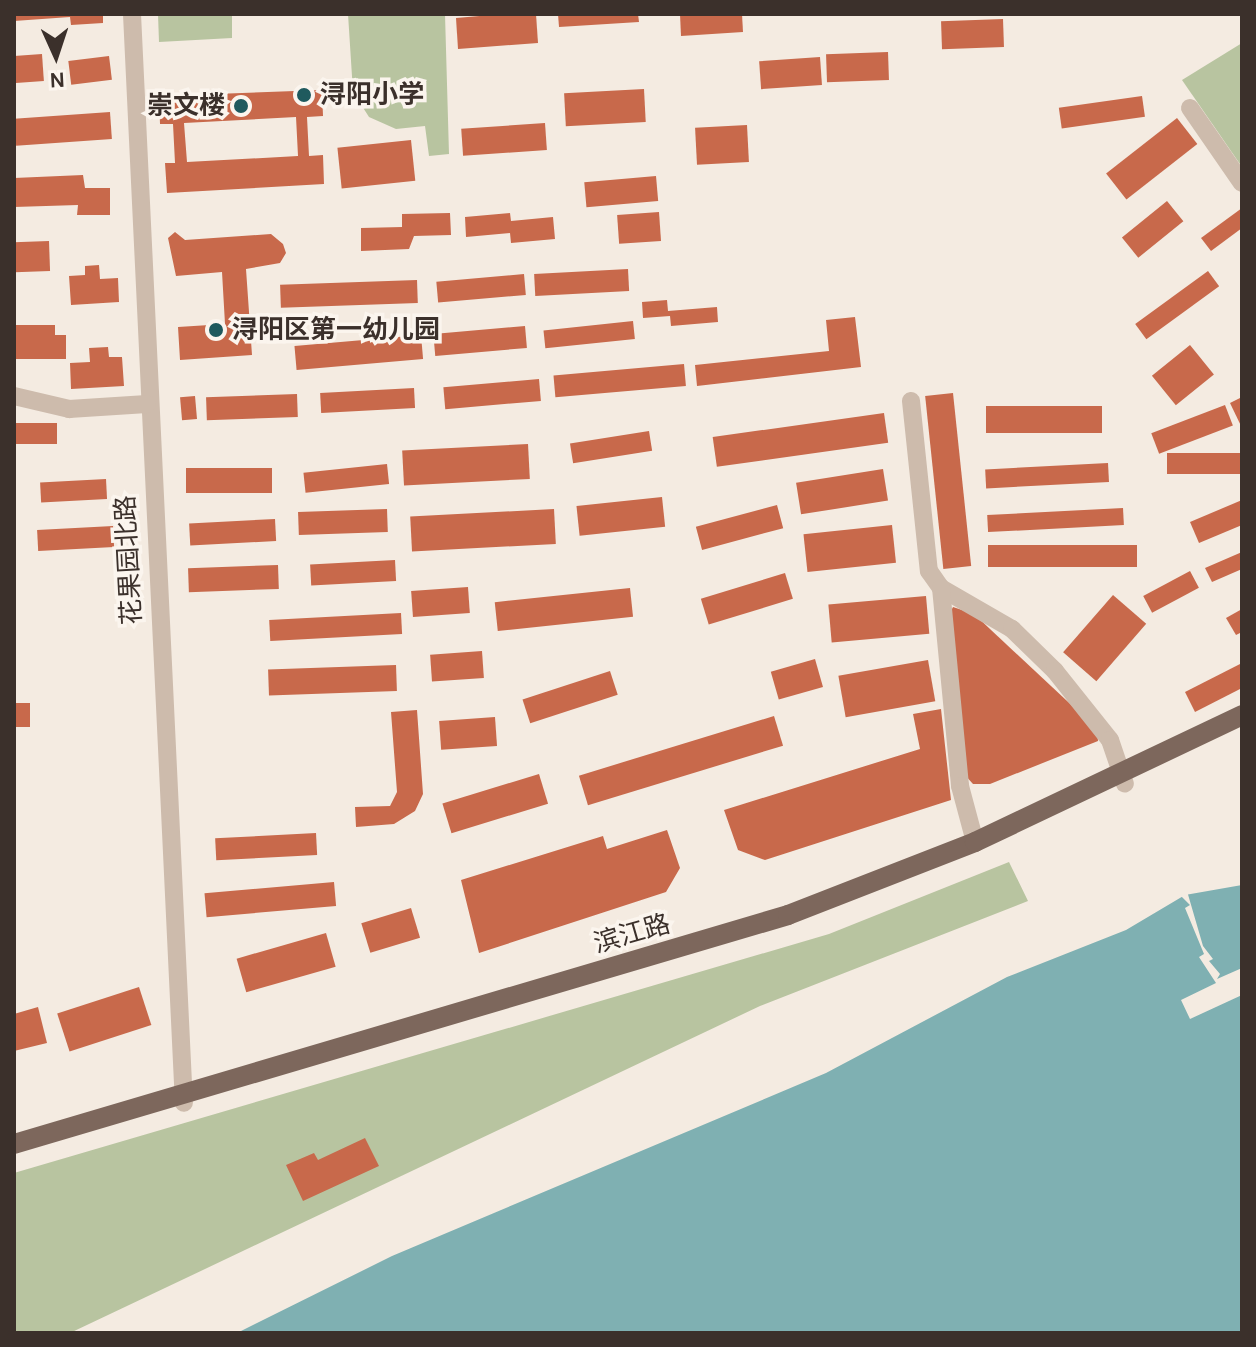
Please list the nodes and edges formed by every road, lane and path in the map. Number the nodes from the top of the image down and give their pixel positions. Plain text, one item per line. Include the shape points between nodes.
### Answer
1 (132, 14) edge
2 (1190, 108) dead end
3 (1242, 183) edge
4 (14, 396) edge
5 (911, 401) dead end
6 (147, 404) junction
7 (941, 588) junction
8 (1242, 715) edge
9 (1242, 729) edge
10 (1125, 784) junction
11 (975, 842) junction
12 (184, 1097) junction
13 (14, 1144) edge
14 (14, 1157) edge

1 - 6 street, 花果园北路
2 - 3 street
4 - 6 street via 69,409
5 - 7 street via 929,571
6 - 12 street, 花果园北路
7 - 10 street via 1012,629 1055,671 1110,740
7 - 11 street via 960,786
8 - 11 main road, 滨江路
9 - 10 main road, 滨江路
10 - 12 main road, 滨江路 via 980,853 792,927
11 - 12 main road, 滨江路 via 788,915
12 - 13 main road, 滨江路
12 - 14 main road, 滨江路

